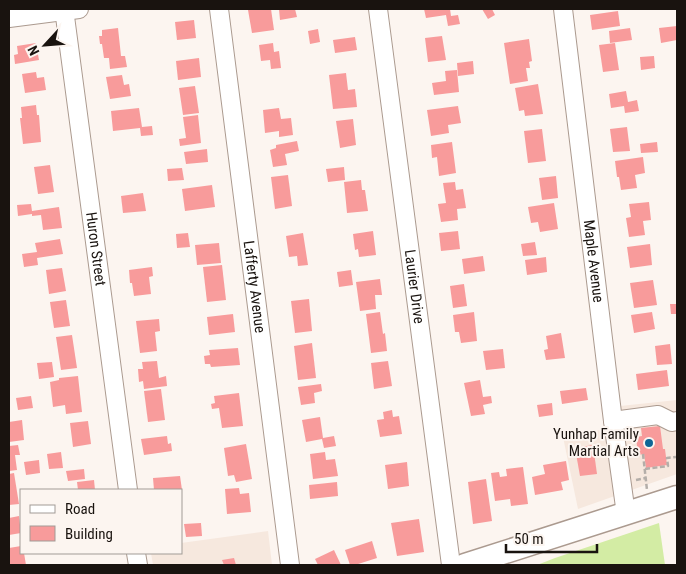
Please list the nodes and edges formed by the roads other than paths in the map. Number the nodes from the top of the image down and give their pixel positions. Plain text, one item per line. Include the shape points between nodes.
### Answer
1 (69, 9) edge
2 (219, 9) edge
3 (378, 9) edge
4 (563, 9) edge
5 (9, 18) edge
6 (614, 421) junction
7 (677, 421) edge
8 (128, 489) edge
9 (677, 497) edge
10 (626, 514) junction
11 (290, 565) edge
12 (451, 565) edge
13 (465, 565) edge

1 - 5 street
1 - 8 street, Huron Street
2 - 11 street, Lafferty Avenue
3 - 12 street, Laurier Drive
4 - 6 street, Maple Avenue
6 - 7 street via 658,415
6 - 10 street, Maple Avenue
9 - 10 main road
10 - 13 main road

